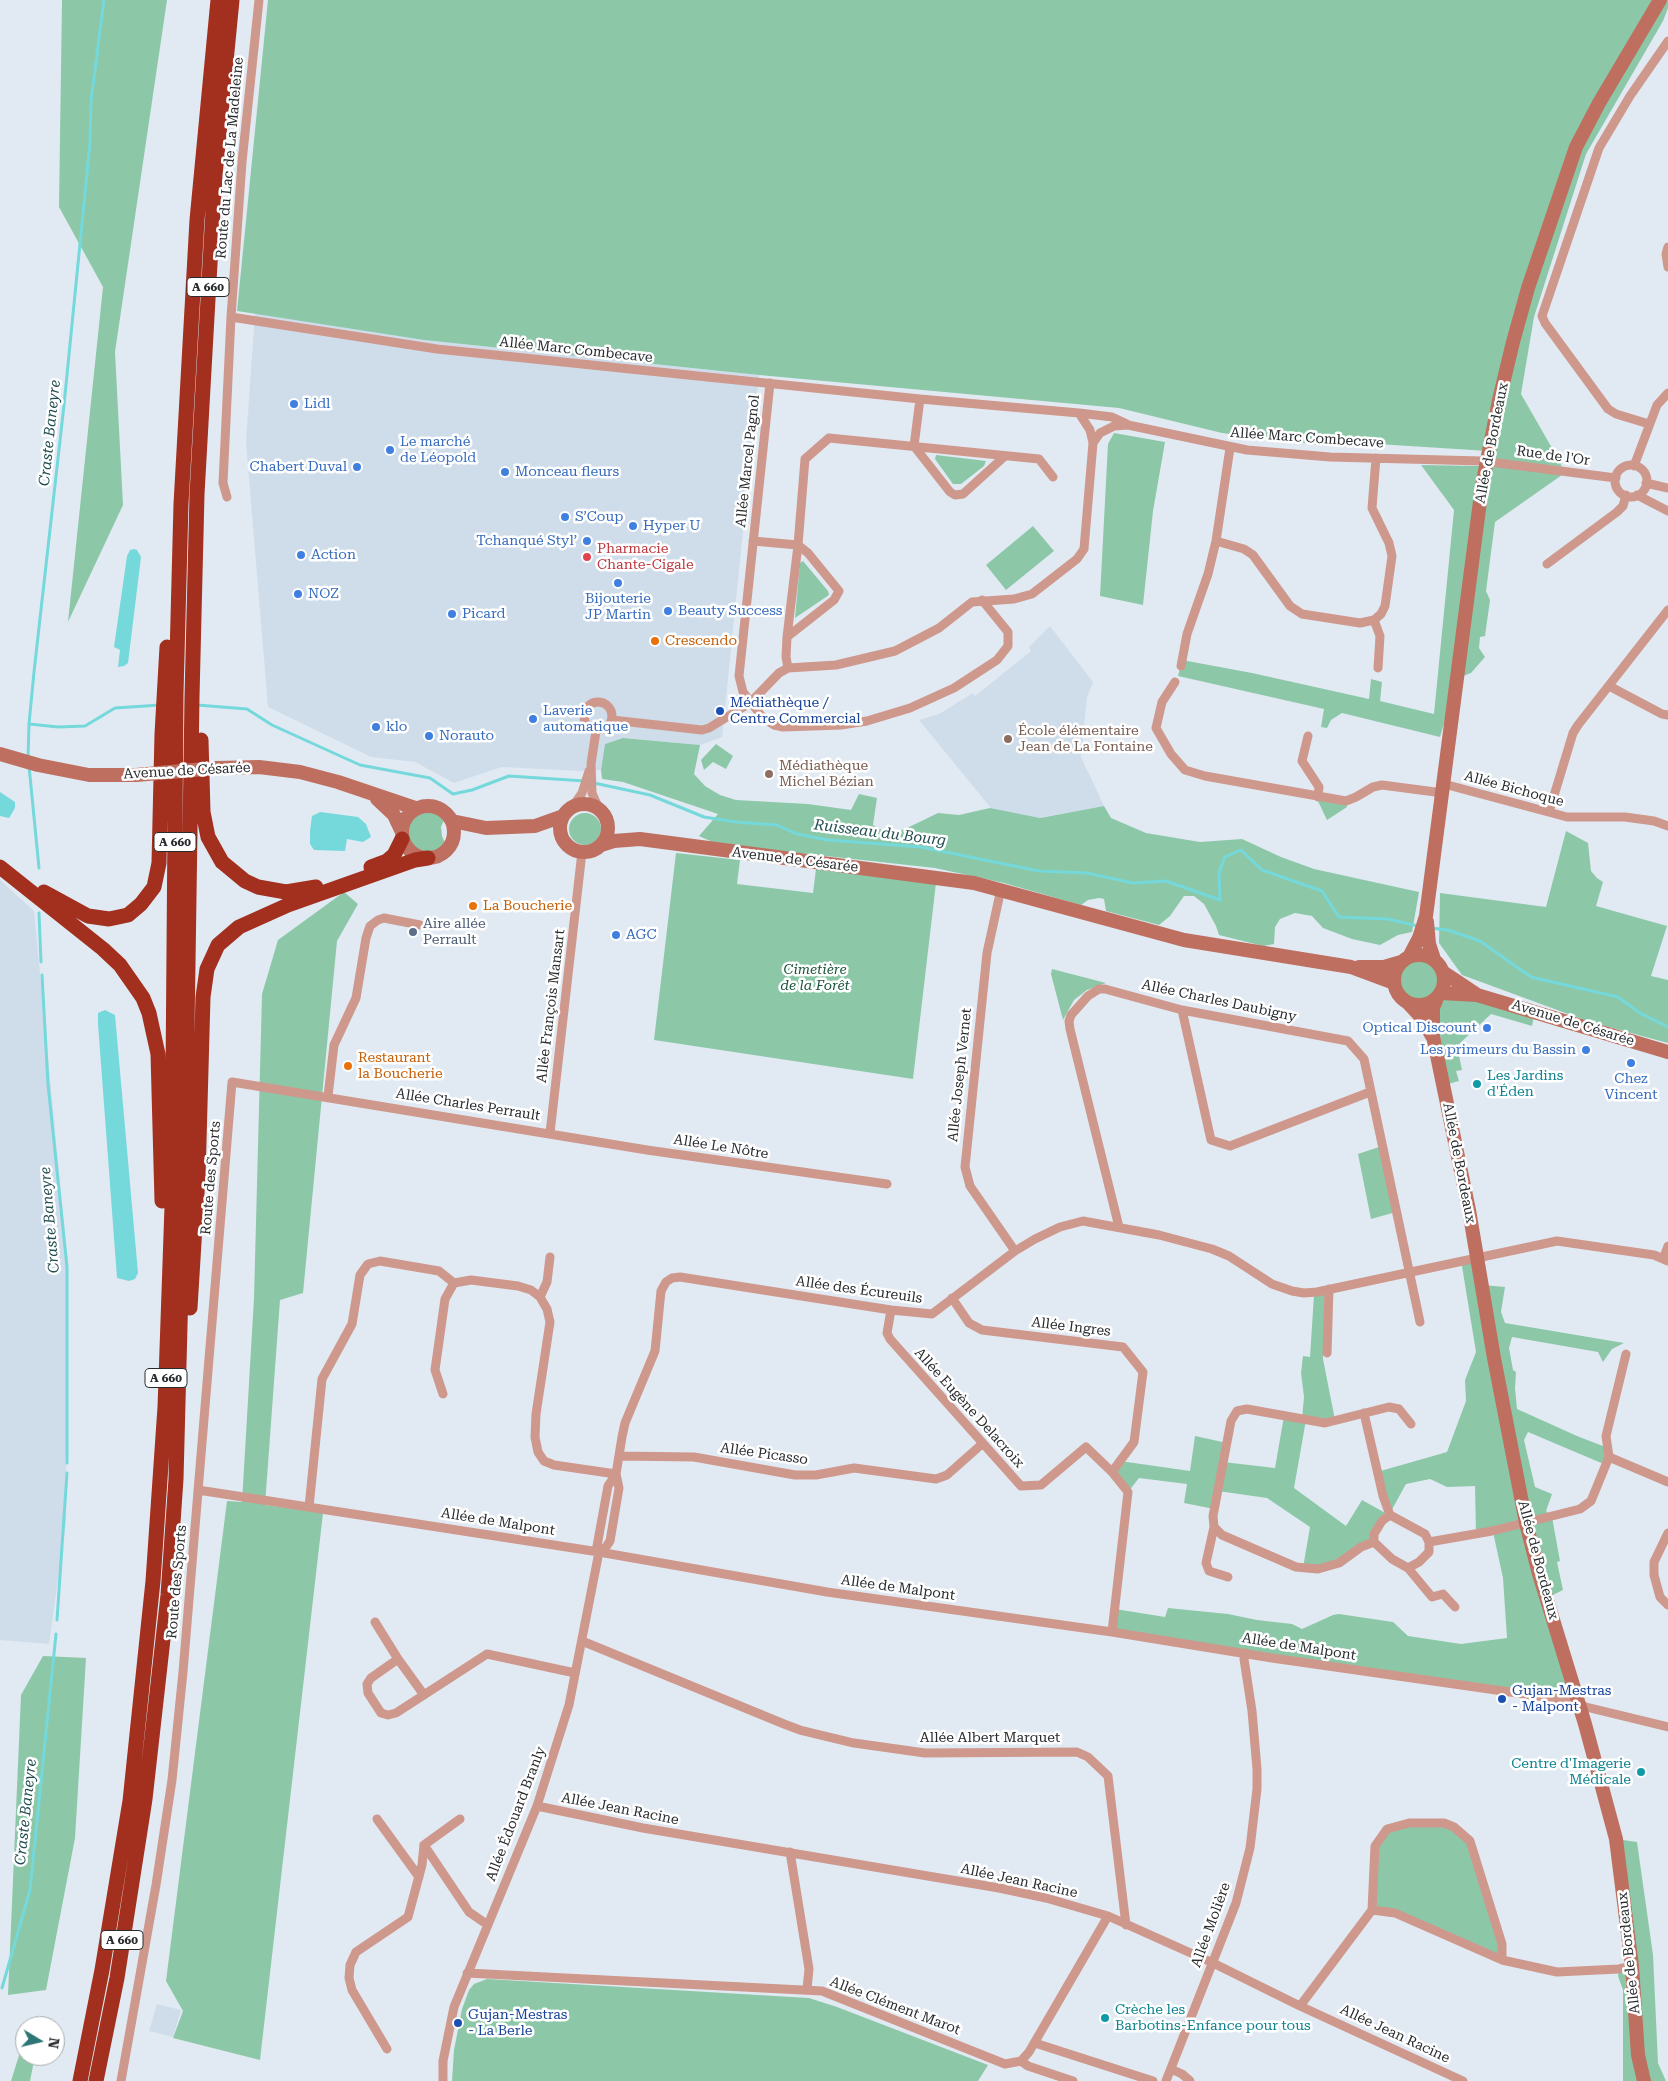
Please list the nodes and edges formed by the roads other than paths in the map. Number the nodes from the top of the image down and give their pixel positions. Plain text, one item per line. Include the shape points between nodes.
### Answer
1 (218, 0) edge
2 (232, 0) edge
3 (259, 0) edge
4 (1660, 0) edge
5 (1668, 41) edge
6 (1668, 247) edge
7 (1668, 267) edge
8 (231, 317) junction
9 (770, 384) junction
10 (1668, 393) edge
11 (920, 399) junction
12 (1079, 413) junction
13 (1650, 424) junction
14 (1128, 425) junction
15 (1093, 443) junction
16 (914, 446) junction
17 (1230, 448) junction
18 (1004, 456) junction
19 (1376, 458) junction
20 (1487, 461) junction
21 (1634, 466) junction
22 (1053, 477) dead end
23 (1616, 478) junction
24 (1646, 483) junction
25 (1668, 488) edge
26 (1637, 495) junction
27 (1626, 496) junction
28 (227, 497) dead end
29 (1668, 511) edge
30 (753, 540) junction
31 (1216, 541) junction
32 (798, 545) junction
33 (1547, 564) dead end
34 (982, 600) junction
35 (1668, 610) edge
36 (1374, 620) junction
37 (787, 637) junction
38 (1181, 666) dead end
39 (788, 668) junction
40 (1378, 668) dead end
41 (1176, 682) dead end
42 (1609, 686) junction
43 (750, 702) junction
44 (1668, 715) edge
45 (612, 720) junction
46 (196, 722) junction
47 (596, 731) junction
48 (169, 732) junction
49 (1308, 736) dead end
50 (0, 754) edge
51 (591, 767) junction
52 (1444, 789) junction
53 (373, 795) junction
54 (1318, 797) junction
55 (415, 808) junction
56 (568, 811) junction
57 (1549, 812) junction
58 (603, 815) junction
59 (452, 821) junction
60 (1667, 823) edge
61 (535, 826) junction
62 (486, 828) junction
63 (402, 834) junction
64 (562, 837) junction
65 (640, 839) junction
66 (601, 845) junction
67 (450, 846) junction
68 (582, 852) junction
69 (0, 855) edge
70 (428, 858) junction
71 (0, 867) edge
72 (1001, 889) junction
73 (40, 894) junction
74 (420, 925) dead end
75 (1425, 936) junction
76 (1434, 959) junction
77 (1405, 960) junction
78 (1351, 967) junction
79 (1443, 972) junction
80 (1394, 983) junction
81 (1477, 995) junction
82 (1439, 996) junction
83 (1408, 1003) junction
84 (1182, 1010) junction
85 (1432, 1036) junction
86 (1668, 1052) edge
87 (232, 1082) joint
88 (1370, 1092) junction
89 (328, 1096) junction
90 (550, 1133) junction
91 (887, 1184) dead end
92 (1119, 1227) junction
93 (1668, 1246) edge
94 (1015, 1251) junction
95 (1477, 1256) junction
96 (550, 1258) dead end
97 (1666, 1260) edge
98 (1408, 1271) junction
99 (454, 1283) junction
100 (1329, 1289) junction
101 (540, 1297) junction
102 (952, 1298) junction
103 (891, 1310) junction
104 (1420, 1322) dead end
105 (1327, 1354) dead end
106 (1626, 1354) dead end
107 (443, 1394) dead end
108 (1364, 1413) junction
109 (1411, 1424) dead end
110 (982, 1444) junction
111 (619, 1456) junction
112 (1609, 1457) junction
113 (1112, 1472) junction
114 (616, 1474) junction
115 (176, 1479) junction
116 (1668, 1482) edge
117 (198, 1490) junction
118 (309, 1507) junction
119 (1390, 1515) junction
120 (1526, 1523) junction
121 (1214, 1527) junction
122 (1668, 1533) edge
123 (1374, 1542) junction
124 (1429, 1542) junction
125 (599, 1552) junction
126 (1408, 1568) junction
127 (1228, 1577) dead end
128 (153, 1581) junction
129 (1668, 1605) edge
130 (1455, 1607) dead end
131 (375, 1622) dead end
132 (1112, 1632) junction
133 (582, 1641) junction
134 (1245, 1653) junction
135 (398, 1659) junction
136 (575, 1673) junction
137 (424, 1695) junction
138 (1578, 1704) junction
139 (1668, 1727) edge
140 (537, 1806) junction
141 (460, 1818) dead end
142 (377, 1819) dead end
143 (424, 1845) junction
144 (790, 1852) junction
145 (419, 1877) junction
146 (1372, 1910) junction
147 (1108, 1916) junction
148 (488, 1925) junction
149 (1126, 1925) junction
150 (1502, 1960) junction
151 (1213, 1963) junction
152 (1632, 1966) junction
153 (467, 1973) junction
154 (807, 1989) junction
155 (1300, 2006) junction
156 (1035, 2043) junction
157 (387, 2049) dead end
158 (1021, 2061) junction
159 (1171, 2069) junction
160 (80, 2081) edge
161 (96, 2081) edge
162 (121, 2081) edge
163 (443, 2081) edge
164 (1073, 2081) edge
165 (1153, 2081) edge
166 (1166, 2081) edge
167 (1190, 2081) edge
168 (1464, 2081) edge
169 (1644, 2081) edge

1 - 48 highway, A 660 via 197,220 181,504 175,534
2 - 46 highway, A 660 via 222,92 200,430 194,574 200,608
3 - 8 street, Route du Lac de La Madeleine via 242,162
4 - 20 main road, Allée de Bordeaux via 1576,147 1523,306
5 - 13 street via 1599,148 1542,316 1608,409
6 - 7 street
8 - 9 street, Allée Marc Combecave via 437,350
8 - 28 street, Route du Lac de La Madeleine via 223,475 223,490
9 - 11 street, Allée Marc Combecave
9 - 30 street, Allée Marcel Pagnol
10 - 13 street via 1657,406
11 - 12 street, Allée Marc Combecave
11 - 16 street
12 - 14 street, Allée Marc Combecave via 1112,418
12 - 15 street via 1090,430
13 - 21 street
14 - 15 street, Allée Marc Combecave via 1105,430
14 - 17 street, Allée Marc Combecave
15 - 34 street via 1086,534 1081,555 1026,597
16 - 18 street
16 - 18 street via 950,492 958,496
16 - 32 street via 829,438 804,459
17 - 19 street, Allée Marc Combecave
17 - 31 street
18 - 22 street via 1039,459
19 - 20 street, Allée Marc Combecave
19 - 36 street via 1372,508 1389,542 1392,556 1385,606
20 - 23 street, Rue de l'Or
20 - 52 main road, Allée de Bordeaux
21 - 23 street via 1620,469
21 - 24 street via 1643,470
23 - 27 street via 1617,489
24 - 25 street
24 - 26 street
26 - 27 street
26 - 29 street
27 - 33 street via 1617,512
30 - 32 street, Allée Marcel Pagnol
30 - 43 street, Allée Marcel Pagnol via 739,676
31 - 36 street via 1238,546 1253,555 1290,606 1302,614 1360,623
31 - 38 street via 1207,578 1186,634
32 - 37 street
32 - 37 street via 839,591 834,600
34 - 39 street via 972,602 939,628 895,651 836,665
34 - 43 street, Allée Marcel Pagnol via 1008,632 1006,651 977,674 933,699 867,721 805,727 774,725 762,718
35 - 42 street
36 - 40 street via 1380,636
37 - 39 street
39 - 43 street
41 - 54 street, Allée Bichoque via 1162,702 1156,728 1185,770
42 - 44 street
42 - 57 street via 1573,733
43 - 45 street via 714,726 702,730
45 - 47 street via 608,727
45 - 47 street via 608,706 599,702 590,704 584,711 584,720
46 - 63 highway via 208,838 222,862 245,880 286,892 313,888 386,861 394,855
46 - 115 highway, A 660
47 - 51 street
48 - 73 highway via 159,863 154,887 141,904 128,915 109,918 88,916
48 - 128 highway, A 660 via 172,1206 165,1408
49 - 54 street via 1302,761 1319,787
50 - 53 main road, Avenue de Césarée, bridge via 89,775 259,767 300,772
51 - 56 street via 582,793
51 - 58 street via 592,793
52 - 54 street, Allée Bichoque via 1382,786 1372,787 1346,801
52 - 57 street, Allée Bichoque
52 - 75 main road, Allée de Bordeaux
53 - 55 main road, Avenue de Césarée
53 - 63 main road, Avenue de Césarée via 394,815
55 - 59 main road via 441,808
55 - 63 main road via 404,821
56 - 58 main road via 587,804
56 - 61 main road
56 - 64 main road via 560,830
57 - 60 street, Allée Bichoque via 1567,817 1625,817
58 - 65 main road, Avenue de Césarée
58 - 66 main road via 608,832
59 - 62 main road
59 - 67 main road via 454,830
61 - 62 main road
61 - 64 main road
62 - 67 main road via 468,834
63 - 70 main road via 406,847 412,853
64 - 68 main road via 570,847
65 - 66 main road, Avenue de Césarée
65 - 72 main road, Avenue de Césarée via 950,879
66 - 68 main road
67 - 70 main road via 444,853
68 - 90 street, Allée François Mansart
69 - 73 highway
70 - 115 highway via 253,920 227,935 212,956 202,997 198,1186
71 - 73 highway
72 - 78 main road, Avenue de Césarée via 1184,940
72 - 94 street, Allée Joseph Vernet via 987,953 965,1167 970,1186
73 - 128 highway via 120,965 134,983 149,1013 158,1054 163,1230
74 - 89 street via 384,918 370,926 356,998 334,1045
75 - 76 main road
75 - 77 main road, Allée de Bordeaux
76 - 77 main road via 1421,955
76 - 79 main road
77 - 78 main road via 1384,966
77 - 80 main road via 1397,969
78 - 80 main road
79 - 81 main road, Avenue de Césarée
79 - 82 main road via 1444,986
80 - 83 main road
81 - 82 main road, Avenue de Césarée
81 - 86 main road, Avenue de Césarée
82 - 83 main road via 1424,1005
82 - 85 main road, Allée de Bordeaux via 1433,1008
83 - 85 main road, Allée de Bordeaux
84 - 88 street, Allée Charles Daubigny via 1348,1041 1364,1059
84 - 88 street via 1211,1140 1230,1146
84 - 92 street, Allée Charles Daubigny via 1099,989 1074,1010 1069,1021
85 - 95 main road, Allée de Bordeaux
87 - 89 street, Allée Charles Perrault
87 - 117 street, Route des Sports
88 - 98 street, Allée Charles Daubigny
89 - 90 street, Allée Charles Perrault
90 - 91 street, Allée Le Nôtre via 751,1166
92 - 94 street, Allée des Écureuils via 1078,1222 1053,1229
92 - 100 street, Allée des Écureuils via 1221,1252 1272,1284 1286,1289 1304,1293
93 - 97 street
94 - 102 street, Allée des Écureuils
95 - 97 street, Allée des Écureuils via 1557,1240 1654,1255
95 - 98 street, Allée des Écureuils
95 - 120 main road, Allée de Bordeaux
96 - 101 street via 547,1282
98 - 100 street, Allée des Écureuils
98 - 104 street
99 - 101 street via 471,1280 518,1286
99 - 107 street via 445,1299 435,1370
99 - 118 street via 439,1271 380,1261 368,1264 360,1275 352,1324 322,1380
100 - 105 street
101 - 114 street via 550,1322 536,1414 538,1452 544,1461 554,1465
102 - 103 street, Allée des Écureuils via 932,1314
102 - 113 street, Allée Ingres via 969,1323 982,1330 1123,1347 1143,1372 1134,1442
103 - 110 street, Allée Eugène Delacroix via 887,1333 890,1339
103 - 111 street, Allée des Écureuils via 680,1277 669,1280 662,1291 655,1351 625,1423
106 - 112 street via 1606,1436
108 - 109 street via 1400,1409
108 - 119 street
108 - 121 street via 1325,1423 1237,1411 1231,1421 1213,1516
110 - 111 street, Allée Picasso via 947,1475 936,1479 854,1468 795,1476 694,1457
110 - 113 street, Allée Eugène Delacroix via 1021,1486 1041,1485 1086,1447
111 - 114 street, Allée des Écureuils
112 - 116 street
112 - 120 street via 1591,1501 1580,1509
113 - 132 street, Allée Eugène Delacroix via 1128,1492
114 - 125 street, Allée des Écureuils via 608,1486 597,1546
115 - 161 highway, A 660 via 168,1595 145,1799 117,1978
117 - 118 street, Allée de Malpont
117 - 162 street, Route des Sports via 172,1780
118 - 125 street, Allée de Malpont
119 - 123 street via 1374,1534
119 - 124 street via 1425,1534
120 - 124 street
120 - 138 main road, Allée de Bordeaux
121 - 123 street via 1222,1535 1296,1567 1318,1569 1336,1564
121 - 127 street via 1206,1563 1209,1571
122 - 129 street via 1654,1565 1654,1575 1660,1597
123 - 126 street via 1392,1559
124 - 126 street via 1429,1552
125 - 132 street, Allée de Malpont via 827,1592
125 - 133 street, Allée Édouard Branly
126 - 130 street via 1432,1597 1443,1594
128 - 160 highway, A 660 via 130,1801
131 - 135 street
132 - 134 street, Allée de Malpont
133 - 136 street, Allée Édouard Branly
133 - 149 street, Allée Albert Marquet via 800,1730 854,1743 926,1753 1077,1752 1088,1757 1108,1776
134 - 138 street, Allée de Malpont
134 - 151 street, Allée Molière via 1257,1789 1250,1848 1236,1903
135 - 137 street
135 - 137 street via 370,1678 368,1684 368,1692 381,1713 396,1713
136 - 137 street via 487,1654
136 - 140 street, Allée Édouard Branly via 569,1705
138 - 139 street, Allée de Malpont
138 - 152 main road, Allée de Bordeaux via 1616,1839
140 - 144 street, Allée Jean Racine via 643,1828
140 - 148 street, Allée Édouard Branly
141 - 143 street
142 - 145 street
143 - 145 street
143 - 148 street via 469,1912
144 - 147 street, Allée Jean Racine via 1014,1891
144 - 154 street via 809,1970
145 - 157 street via 408,1916 356,1952 350,1965 352,1990
146 - 150 street via 1395,1913
146 - 150 street via 1375,1846 1387,1829 1409,1823 1444,1823 1470,1841 1502,1944
146 - 155 street
147 - 149 street, Allée Jean Racine
147 - 156 street
148 - 153 street, Allée Édouard Branly
149 - 151 street, Allée Jean Racine
150 - 152 street via 1557,1972
151 - 155 street, Allée Jean Racine
151 - 159 street, Allée Molière
152 - 169 main road, Allée de Bordeaux via 1638,2055
153 - 154 street, Allée Clément Marot
153 - 163 street, Allée Édouard Branly via 454,2007 443,2061
154 - 158 street, Allée Clément Marot via 822,1991 1005,2064
155 - 168 street, Allée Jean Racine
156 - 158 street
156 - 165 street
158 - 164 street
159 - 166 street, Allée Molière
159 - 167 street

